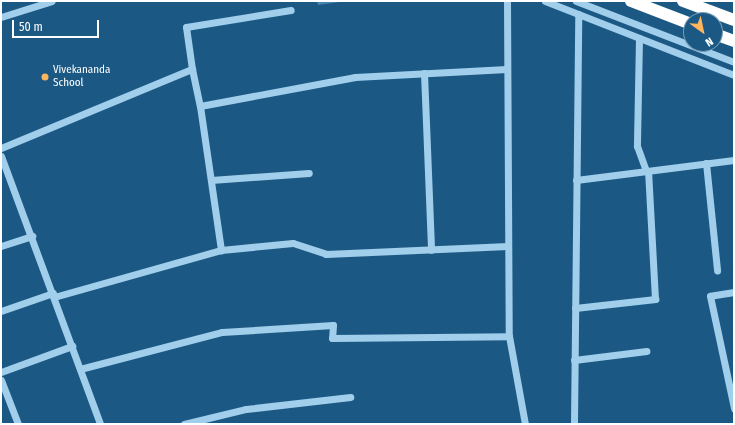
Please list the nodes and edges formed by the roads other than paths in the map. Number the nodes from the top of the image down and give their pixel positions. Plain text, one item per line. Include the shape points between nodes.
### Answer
1 (52, 1) edge
2 (507, 1) edge
3 (545, 1) edge
4 (576, 1) edge
5 (631, 1) edge
6 (683, 1) edge
7 (291, 10) dead end
8 (578, 14) junction
9 (1, 16) edge
10 (734, 20) edge
11 (683, 21) edge
12 (723, 37) edge
13 (639, 38) junction
14 (734, 41) edge
15 (734, 62) edge
16 (192, 69) junction
17 (507, 69) junction
18 (424, 73) junction
19 (734, 76) edge
20 (200, 106) junction
21 (1, 148) edge
22 (1, 156) edge
23 (734, 160) edge
24 (706, 163) junction
25 (647, 171) junction
26 (309, 173) dead end
27 (211, 180) junction
28 (576, 180) junction
29 (32, 236) junction
30 (1, 246) edge
31 (508, 246) junction
32 (221, 250) junction
33 (431, 250) junction
34 (717, 270) dead end
35 (734, 292) edge
36 (53, 295) junction
37 (575, 308) junction
38 (1, 310) edge
39 (509, 336) junction
40 (72, 346) junction
41 (646, 351) dead end
42 (574, 360) junction
43 (80, 369) junction
44 (1, 372) edge
45 (1, 380) edge
46 (350, 397) dead end
47 (734, 408) edge
48 (18, 424) edge
49 (100, 424) edge
50 (184, 424) edge
51 (525, 424) edge
52 (574, 424) edge

1 - 9 street
2 - 17 street
3 - 8 street
4 - 15 street
5 - 11 highway
6 - 10 highway
7 - 16 street via 186,27
8 - 13 street
8 - 28 street
12 - 14 highway
13 - 19 street
13 - 25 street via 637,146
16 - 20 street
16 - 21 street
17 - 18 street
17 - 31 street
18 - 20 street via 355,77
18 - 33 street
20 - 27 street
22 - 29 street
23 - 24 street
24 - 25 street
24 - 34 street
25 - 28 street
25 - 37 street via 655,300
26 - 27 street
27 - 32 street
28 - 37 street
29 - 30 street
29 - 36 street
31 - 33 street
31 - 39 street
32 - 33 street via 293,243 326,254
32 - 36 street
35 - 47 street via 710,296
36 - 38 street
36 - 40 street
37 - 42 street
39 - 43 street via 332,338 333,325 222,332
39 - 51 street
40 - 43 street
40 - 44 street
41 - 42 street
42 - 52 street
43 - 49 street
45 - 48 street
46 - 50 street via 258,407

